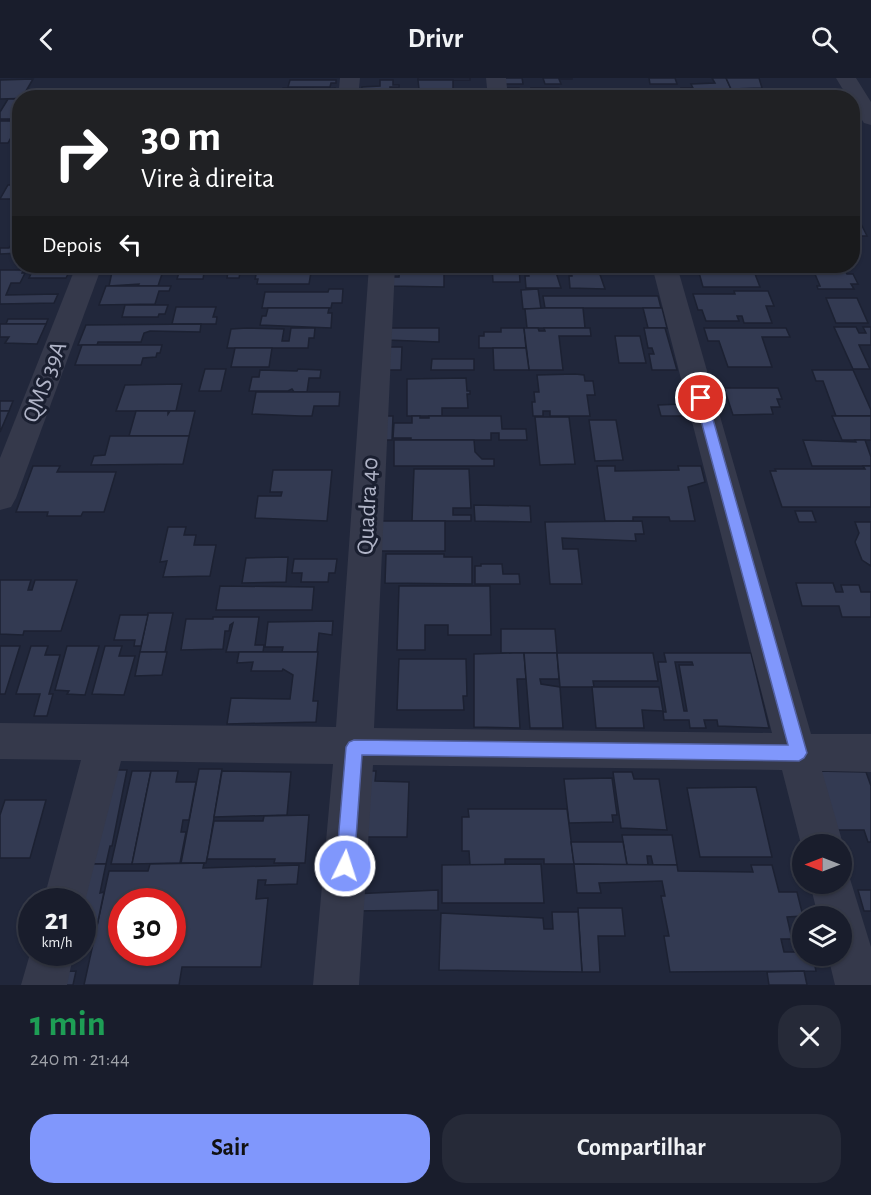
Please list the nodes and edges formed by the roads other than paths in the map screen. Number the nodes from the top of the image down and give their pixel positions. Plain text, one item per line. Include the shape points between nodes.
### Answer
1 (860, 100) edge
2 (871, 118) edge
3 (86, 273) edge
4 (382, 273) edge
5 (667, 273) edge
6 (0, 498) edge
7 (0, 741) edge
8 (106, 741) junction
9 (354, 747) junction
10 (799, 753) junction
11 (871, 753) edge
12 (819, 834) edge
13 (69, 888) edge
14 (852, 961) edge
15 (49, 966) edge
16 (44, 985) edge
17 (336, 985) edge
18 (858, 985) edge

1 - 2 street
3 - 6 street, QMS 39A
4 - 9 street, Quadra 40
5 - 10 street
7 - 8 street
8 - 9 street
8 - 13 street
9 - 10 street
9 - 17 street, Quadra 40
10 - 11 street
10 - 12 street
14 - 18 street
15 - 16 street

